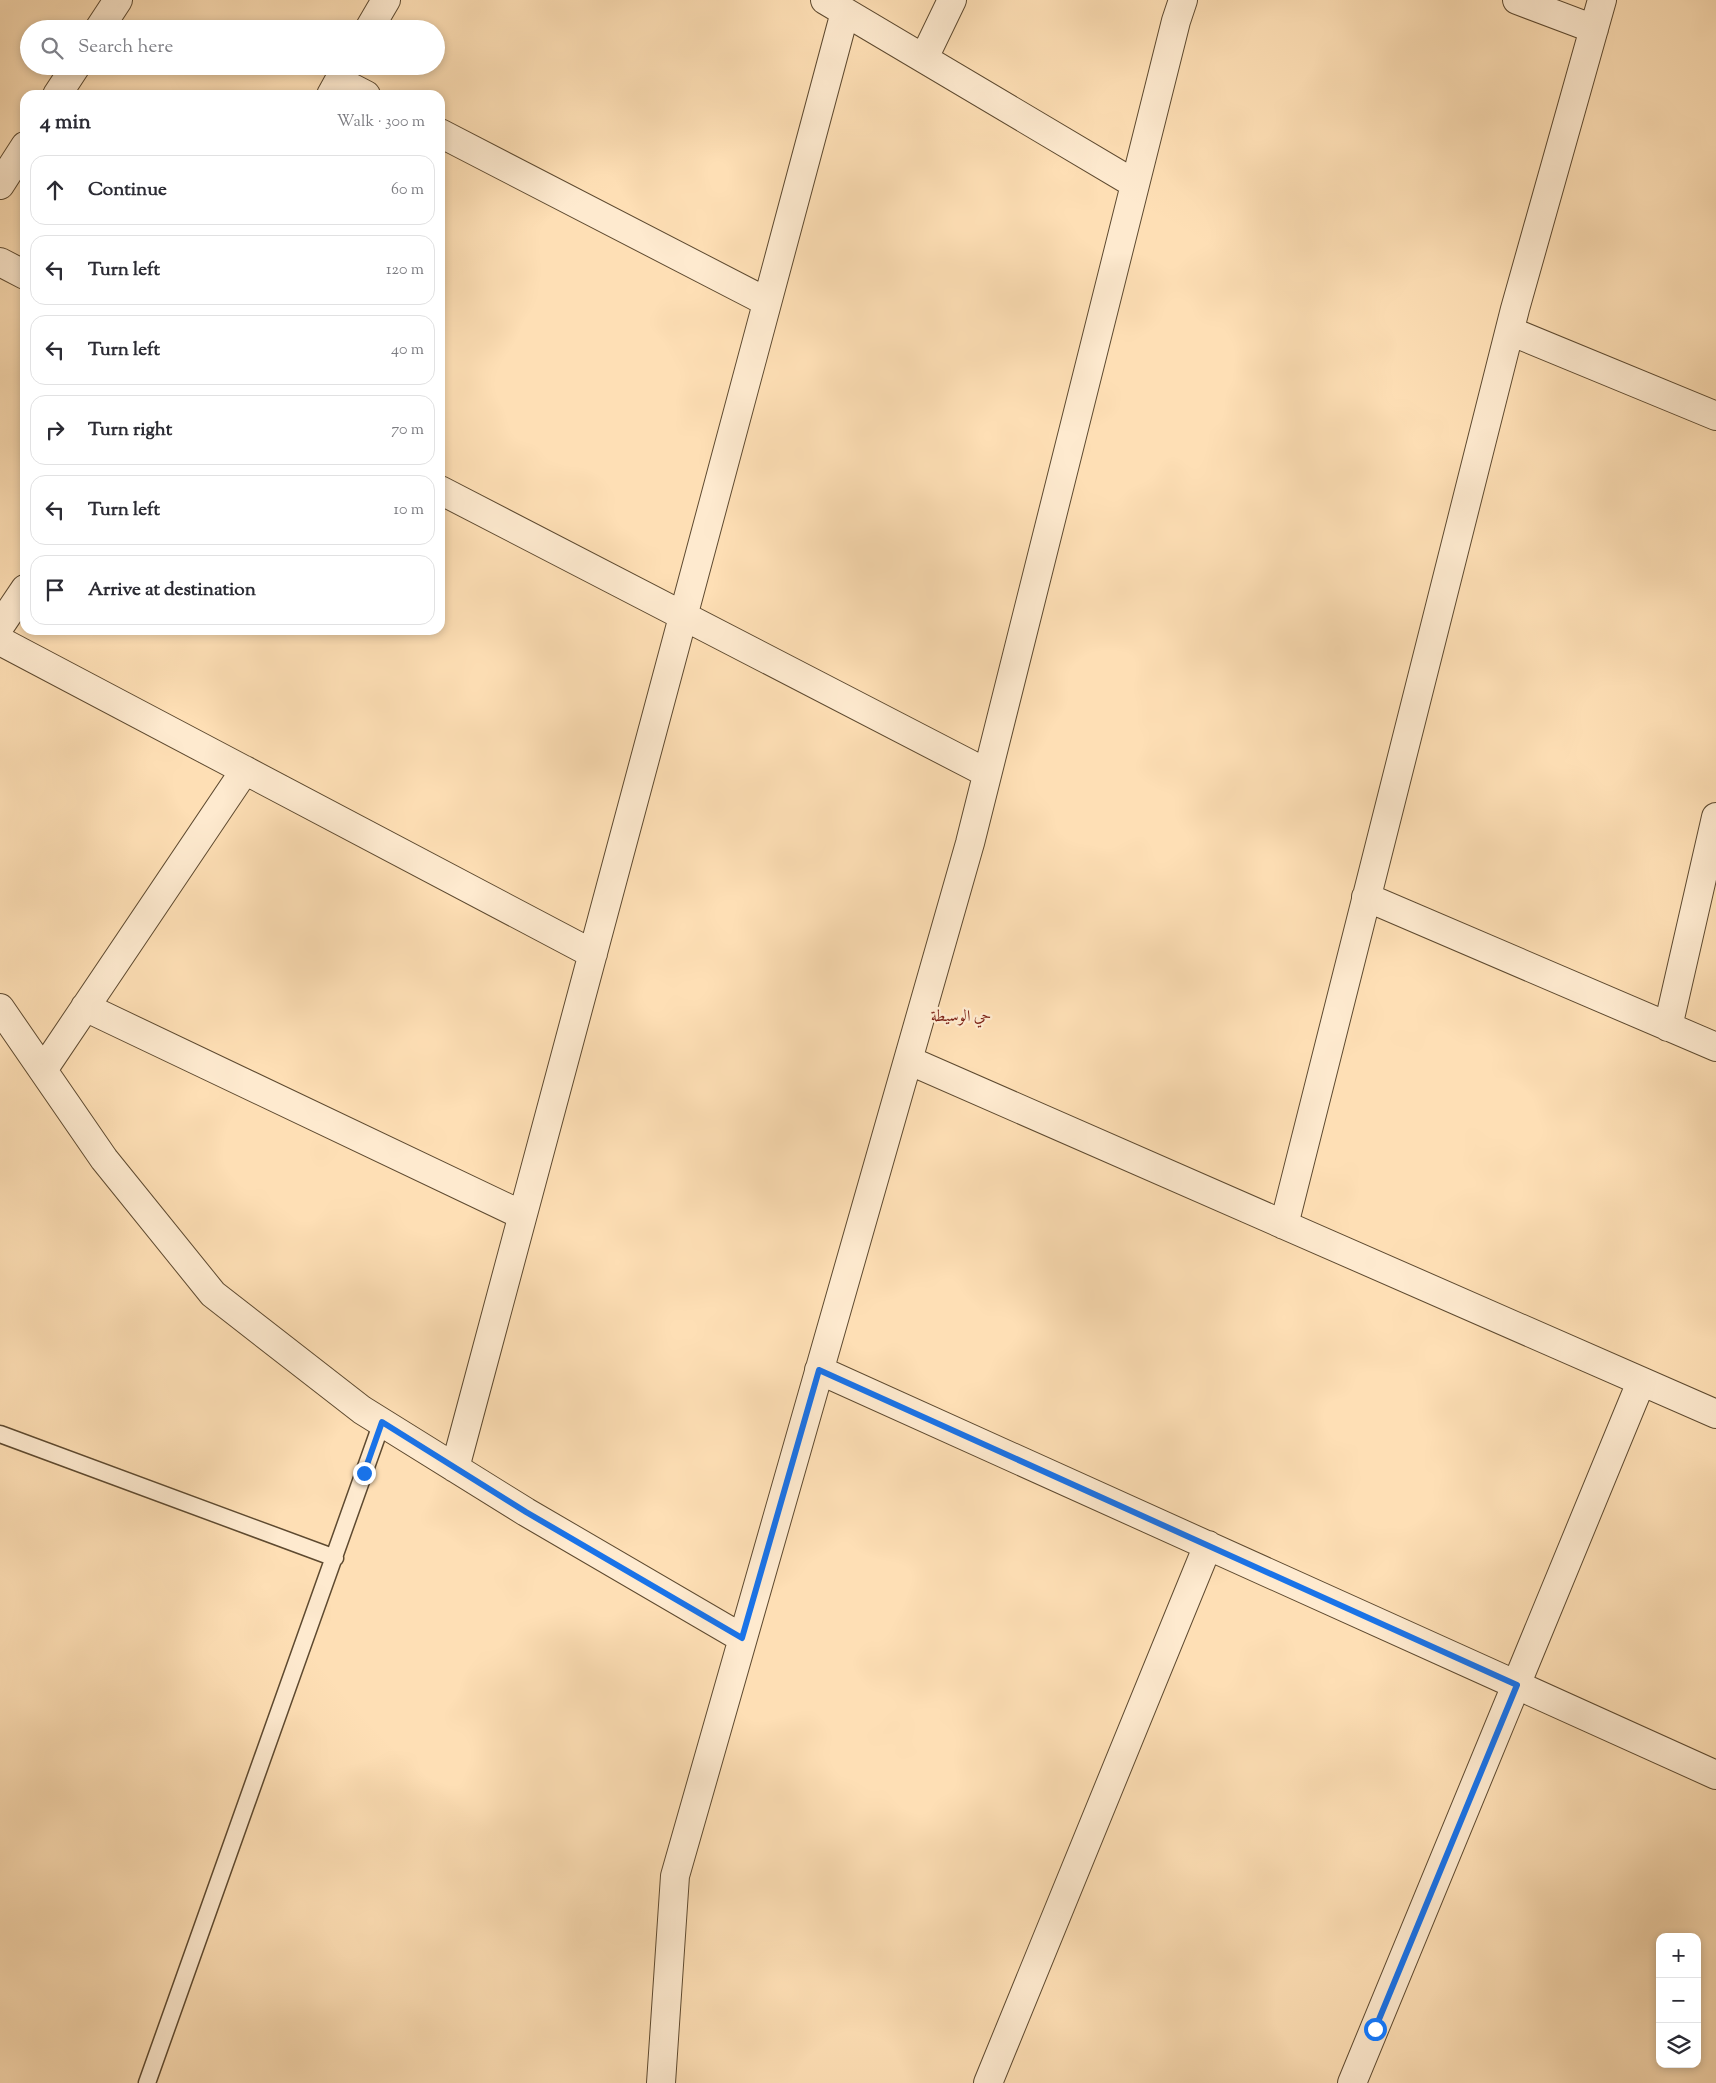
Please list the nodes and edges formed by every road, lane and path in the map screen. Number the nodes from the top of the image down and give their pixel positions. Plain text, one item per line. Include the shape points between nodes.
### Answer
1 (118, 0) edge
2 (386, 0) edge
3 (952, 0) edge
4 (1183, 0) edge
5 (1517, 0) edge
6 (1602, 0) edge
7 (835, 6) edge
8 (105, 20) edge
9 (374, 20) edge
10 (1594, 29) junction
11 (924, 58) junction
12 (70, 75) edge
13 (339, 81) edge
14 (60, 90) edge
15 (356, 90) edge
16 (445, 136) edge
17 (20, 154) edge
18 (1135, 184) junction
19 (0, 185) edge
20 (0, 262) edge
21 (20, 272) edge
22 (767, 302) junction
23 (1510, 331) junction
24 (1716, 416) edge
25 (445, 493) edge
26 (20, 596) edge
27 (684, 616) junction
28 (0, 626) edge
29 (0, 641) edge
30 (245, 770) junction
31 (987, 773) junction
32 (1716, 818) edge
33 (1366, 897) junction
34 (593, 954) junction
35 (85, 1007) junction
36 (0, 1008) edge
37 (1668, 1027) junction
38 (1716, 1047) edge
39 (908, 1060) junction
40 (43, 1070) junction
41 (522, 1215) junction
42 (1284, 1225) junction
43 (819, 1370) junction
44 (1641, 1382) junction
45 (1716, 1414) edge
46 (382, 1422) junction
47 (0, 1434) edge
48 (455, 1468) junction
49 (1208, 1545) junction
50 (335, 1558) junction
51 (742, 1638) junction
52 (1517, 1685) junction
53 (1716, 1775) edge
54 (147, 2083) edge
55 (661, 2083) edge
56 (988, 2083) edge
57 (1352, 2083) edge

1 - 8 street
2 - 9 street
3 - 11 street
4 - 18 street
5 - 10 street
6 - 10 street
7 - 11 street
7 - 22 street
10 - 23 street
11 - 18 street
12 - 14 street
13 - 15 street
16 - 22 street
17 - 19 street
18 - 31 street
20 - 21 street
22 - 27 street
23 - 24 street
23 - 33 street
25 - 27 street
26 - 28 street
27 - 31 street
27 - 34 street
29 - 30 street
30 - 34 street
30 - 35 street
31 - 39 street
32 - 37 street
33 - 37 street
33 - 42 street
34 - 41 street
35 - 40 street
35 - 41 street
36 - 40 street
37 - 38 street
39 - 42 street
39 - 43 street
40 - 46 street via 104,1159 213,1294 362,1410
41 - 48 street
42 - 44 street
43 - 49 street
43 - 51 street
44 - 45 street
44 - 52 street
46 - 48 street
46 - 50 lane
47 - 50 lane
48 - 51 street
49 - 52 street
49 - 56 street
50 - 54 lane
51 - 55 street via 674,1876
52 - 53 street
52 - 57 street

